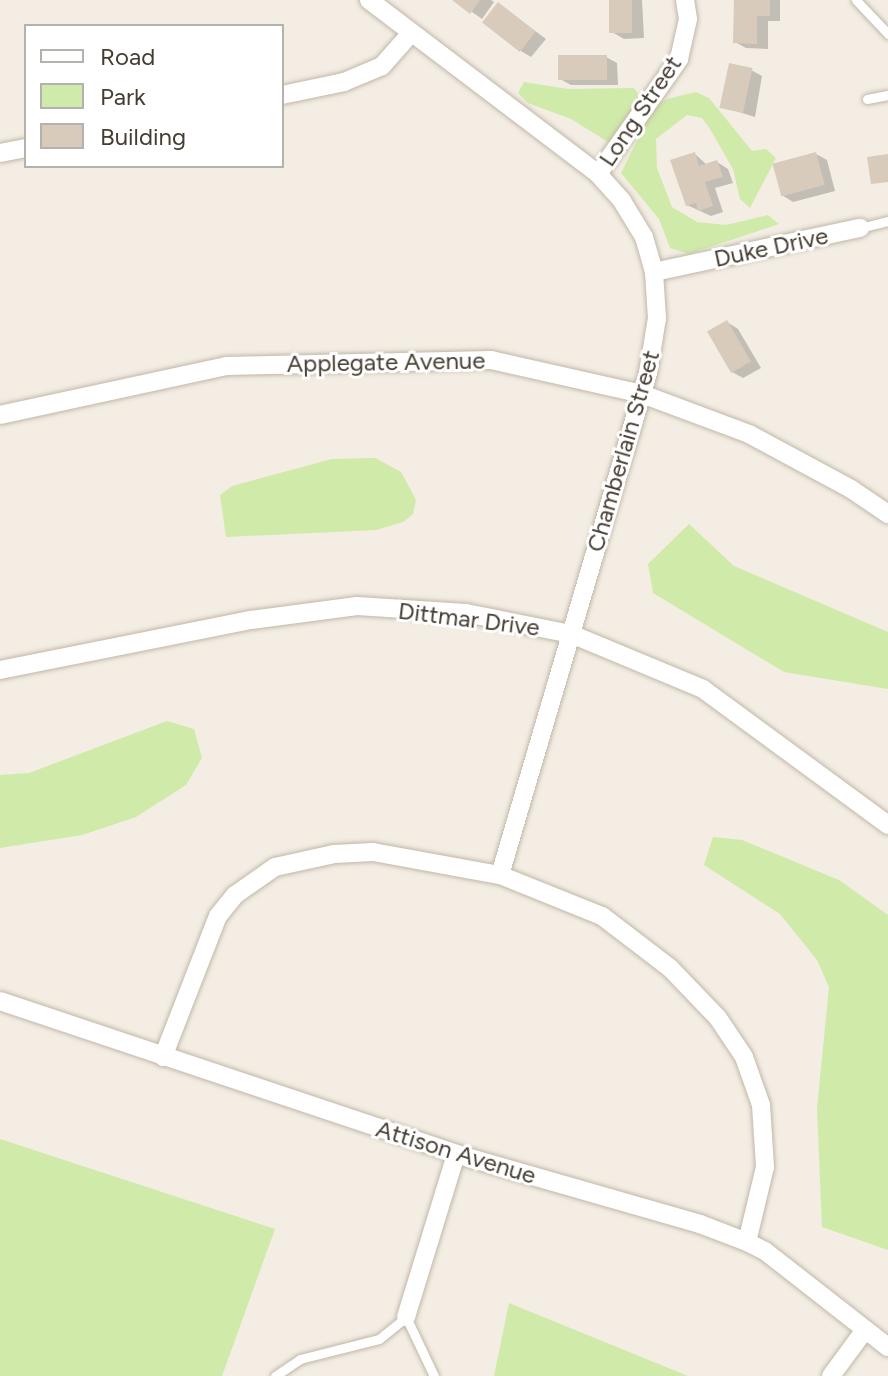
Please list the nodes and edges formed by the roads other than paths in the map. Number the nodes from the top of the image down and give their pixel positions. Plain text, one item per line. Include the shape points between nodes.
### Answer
1 (369, 0) edge
2 (685, 0) edge
3 (856, 0) edge
4 (411, 33) junction
5 (888, 34) edge
6 (284, 95) edge
7 (888, 95) edge
8 (867, 99) dead end
9 (24, 148) edge
10 (0, 153) edge
11 (598, 174) junction
12 (888, 221) edge
13 (860, 228) joint
14 (654, 272) junction
15 (642, 394) junction
16 (0, 415) edge
17 (888, 514) edge
18 (571, 634) junction
19 (0, 670) edge
20 (888, 825) edge
21 (500, 875) junction
22 (0, 1001) edge
23 (163, 1057) junction
24 (456, 1154) junction
25 (747, 1242) junction
26 (406, 1317) junction
27 (864, 1331) junction
28 (888, 1347) edge
29 (275, 1376) edge
30 (434, 1376) edge
31 (831, 1376) edge

1 - 4 street, Chamberlain Street
2 - 11 street, Long Street via 688,19 679,59
3 - 5 lane
4 - 6 street via 382,66 344,82
4 - 11 street, Chamberlain Street
7 - 8 lane
9 - 10 street
11 - 14 street, Chamberlain Street via 644,237
12 - 13 lane, Duke Drive
13 - 14 street, Duke Drive
14 - 15 street, Chamberlain Street via 657,318
15 - 16 street, Applegate Avenue via 491,360 335,361 226,366
15 - 17 street, Applegate Avenue via 749,434
15 - 18 street, Chamberlain Street
18 - 19 street, Dittmar Drive via 466,613 357,606 251,620
18 - 20 street, Dittmar Drive via 703,689
18 - 21 street, Chamberlain Street
21 - 23 street via 373,852 275,867 235,895 218,916
21 - 25 street via 602,916 670,968 727,1031 744,1057 761,1105 765,1167
22 - 23 street, Attison Avenue
23 - 24 street, Attison Avenue
24 - 25 street, Attison Avenue
24 - 26 street
25 - 27 street, Attison Avenue
26 - 29 lane via 379,1339 300,1359
26 - 30 lane
27 - 28 street, Attison Avenue
27 - 31 street

